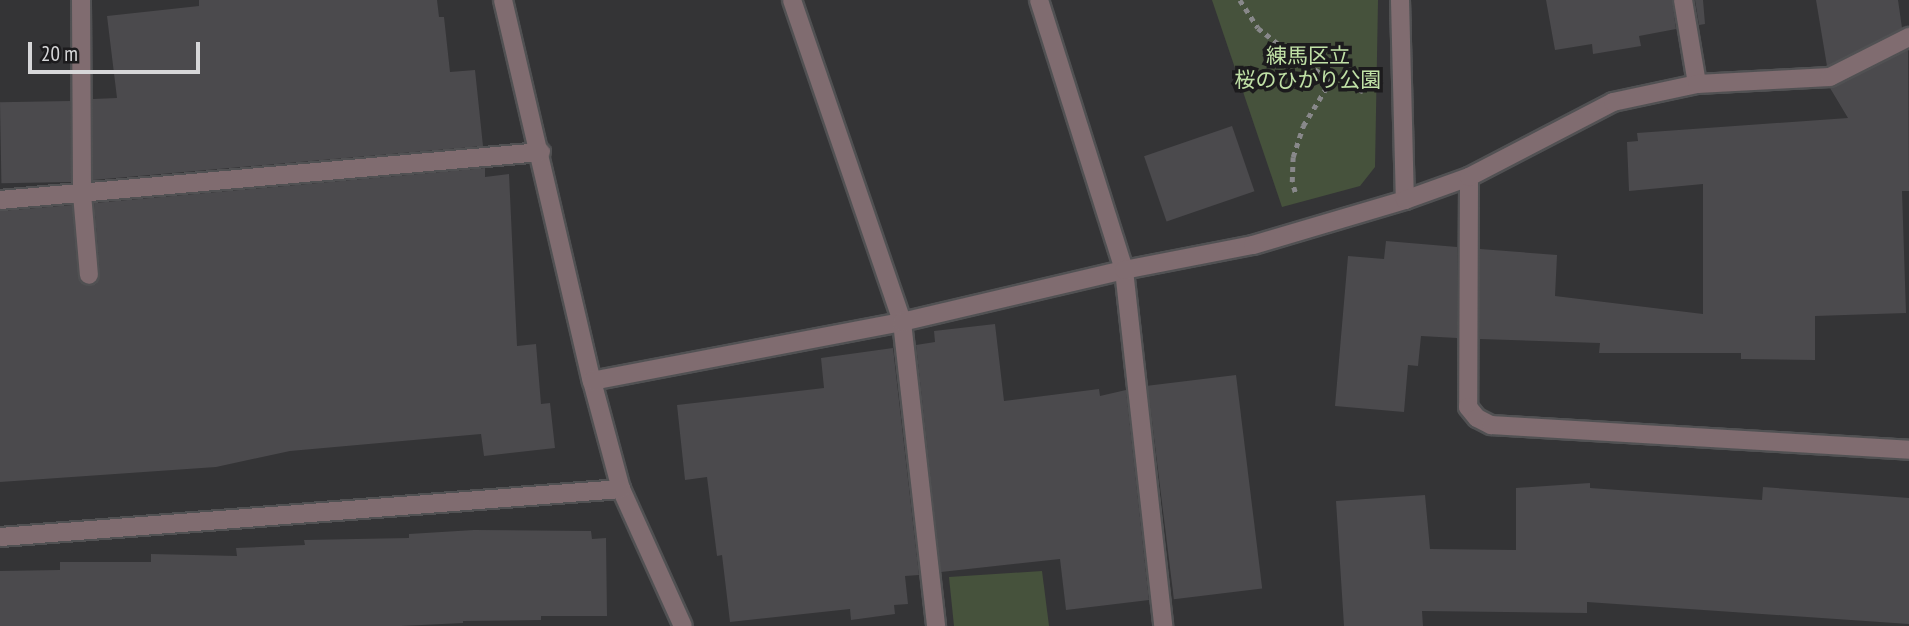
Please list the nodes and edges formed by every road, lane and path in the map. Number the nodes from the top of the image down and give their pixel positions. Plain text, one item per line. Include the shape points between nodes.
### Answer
1 (81, 0) edge
2 (503, 0) edge
3 (792, 0) edge
4 (1039, 0) edge
5 (1240, 0) edge
6 (1400, 0) edge
7 (1683, 0) edge
8 (1909, 37) edge
9 (1331, 80) junction
10 (1696, 84) junction
11 (1402, 88) junction
12 (541, 152) junction
13 (1469, 177) junction
14 (82, 194) junction
15 (0, 200) edge
16 (1405, 200) junction
17 (1309, 228) junction
18 (1124, 270) junction
19 (89, 275) dead end
20 (902, 322) junction
21 (592, 381) junction
22 (1909, 450) edge
23 (621, 489) junction
24 (0, 537) edge
25 (683, 626) edge
26 (936, 626) edge
27 (1163, 626) edge

1 - 14 street
2 - 12 street
3 - 20 street
4 - 18 street
5 - 9 path via 1258,27
6 - 11 street
7 - 10 street
8 - 10 street via 1830,77
9 - 11 path via 1359,91
9 - 17 path via 1303,126 1293,157 1292,182
10 - 13 street via 1613,102
11 - 16 street
12 - 14 street
12 - 21 street
13 - 16 street
13 - 22 street via 1468,407 1477,418 1491,425
14 - 15 street
14 - 19 street
16 - 17 street
17 - 18 street via 1253,245
18 - 20 street
18 - 27 street
20 - 21 street
20 - 26 street
21 - 23 street
23 - 24 street
23 - 25 street

